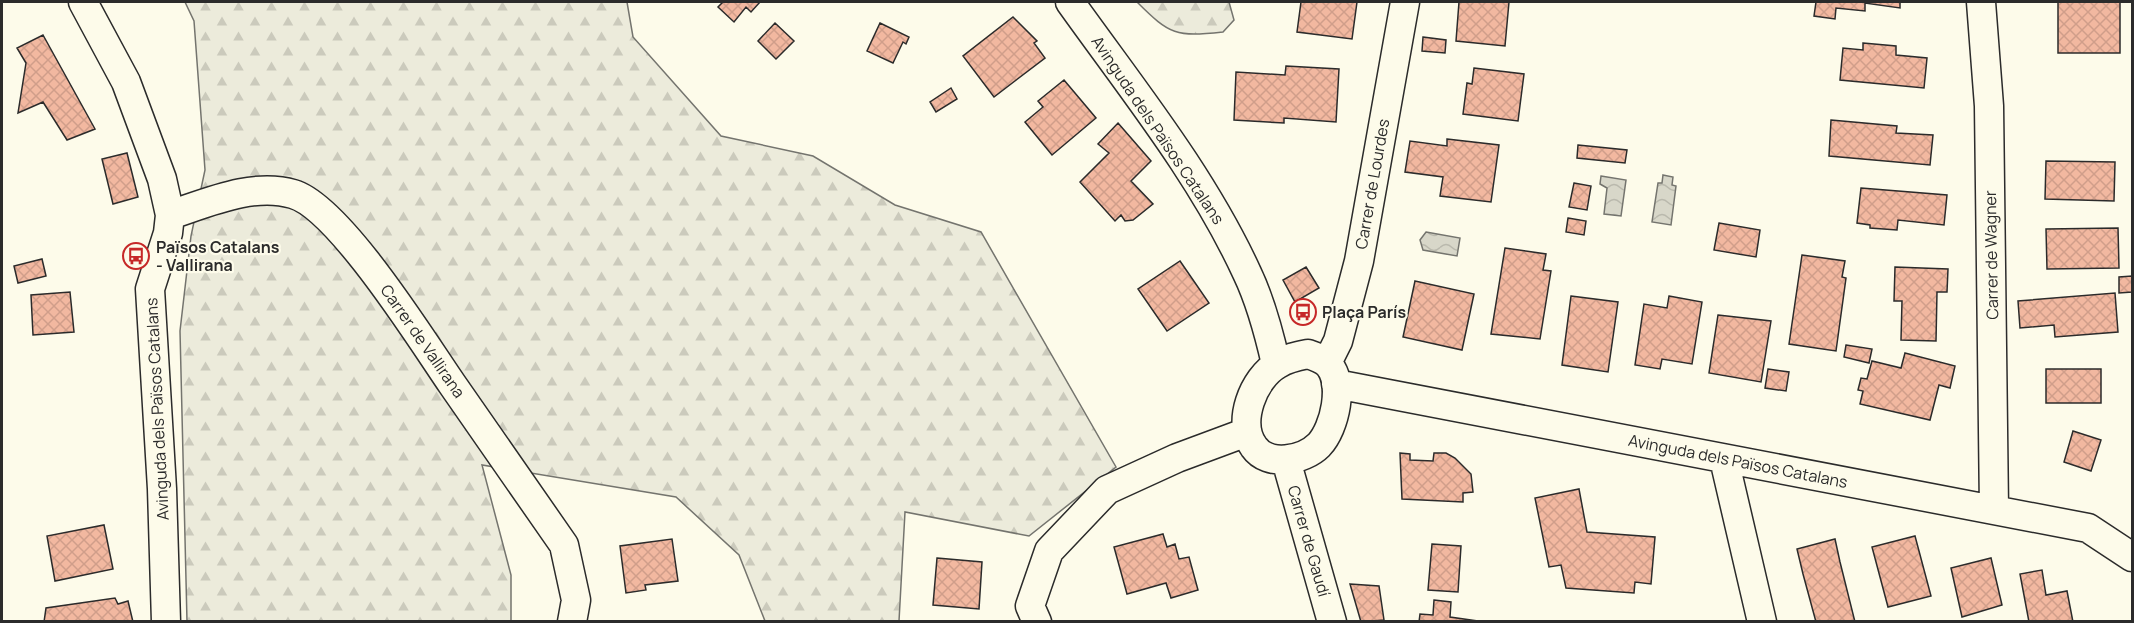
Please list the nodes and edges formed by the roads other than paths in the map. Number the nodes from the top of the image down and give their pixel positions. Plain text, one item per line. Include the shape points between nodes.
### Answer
1 (83, 2) edge
2 (1070, 2) edge
3 (1405, 2) edge
4 (1981, 2) edge
5 (170, 216) junction
6 (1276, 364) junction
7 (1332, 373) junction
8 (1247, 432) junction
9 (1724, 459) junction
10 (1286, 460) junction
11 (1994, 509) junction
12 (2133, 557) edge
13 (166, 621) edge
14 (572, 621) edge
15 (1037, 621) edge
16 (1332, 621) edge
17 (1762, 621) edge

1 - 5 street, Avinguda dels Països Catalans via 126,82 162,179
2 - 6 street, Avinguda dels Països Catalans via 1213,206 1248,273 1265,318
3 - 7 street, Carrer de Lourdes via 1359,261
4 - 11 street, Carrer de Wagner via 1989,106
5 - 13 street, Avinguda dels Països Catalans via 150,290
5 - 14 street, Carrer de Vallirana via 230,196 263,190 294,194 316,206 369,265 564,545 576,600
6 - 7 street via 1308,354
6 - 8 street via 1259,385 1245,415
7 - 9 street, Avinguda dels Països Catalans
7 - 10 street via 1335,414 1319,445
8 - 10 street via 1253,447 1264,457
8 - 15 street via 1107,490 1049,551 1030,606
9 - 11 street, Avinguda dels Països Catalans
9 - 17 street
10 - 16 street, Carrer de Gaudí
11 - 12 street, Avinguda dels Països Catalans via 2088,528

